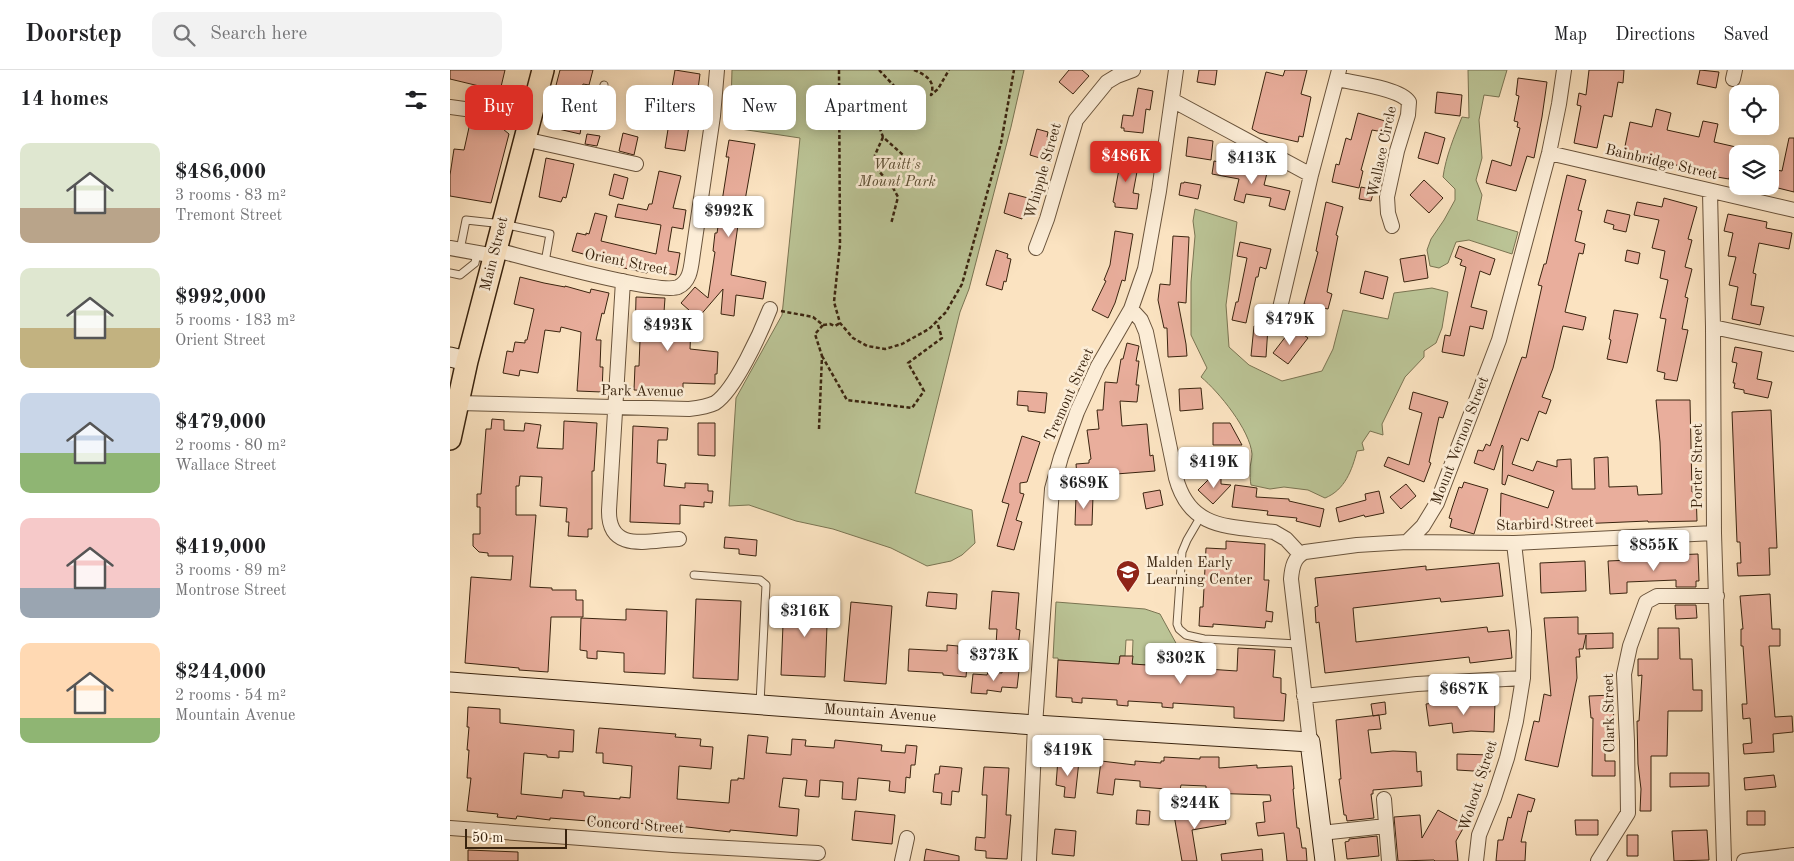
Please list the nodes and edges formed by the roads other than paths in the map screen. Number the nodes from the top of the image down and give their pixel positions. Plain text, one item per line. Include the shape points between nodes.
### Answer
1 (543, 70) edge
2 (717, 70) edge
3 (1133, 70) edge
4 (1176, 70) edge
5 (1564, 70) edge
6 (1338, 75) edge
7 (604, 84) dead end
8 (1172, 100) junction
9 (450, 107) edge
10 (465, 107) edge
11 (533, 108) joint
12 (527, 130) edge
13 (524, 139) junction
14 (1549, 153) junction
15 (636, 164) dead end
16 (1311, 175) junction
17 (1710, 192) junction
18 (1794, 210) edge
19 (503, 224) junction
20 (1392, 226) dead end
21 (1036, 248) dead end
22 (455, 249) edge
23 (489, 253) junction
24 (545, 262) junction
25 (450, 273) edge
26 (623, 282) junction
27 (1280, 308) dead end
28 (770, 309) road end
29 (1131, 309) junction
30 (1714, 327) junction
31 (1794, 344) edge
32 (459, 359) edge
33 (458, 403) junction
34 (616, 408) junction
35 (450, 439) edge
36 (1201, 516) junction
37 (1714, 533) junction
38 (679, 539) dead end
39 (1407, 542) junction
40 (1514, 543) junction
41 (1300, 554) junction
42 (694, 575) dead end
43 (1717, 596) junction
44 (1298, 644) junction
45 (1523, 678) junction
46 (450, 682) edge
47 (1304, 696) junction
48 (760, 706) junction
49 (1035, 725) junction
50 (1310, 742) junction
51 (1384, 799) dead end
52 (1386, 826) junction
53 (450, 828) edge
54 (1321, 833) junction
55 (907, 838) dead end
56 (818, 853) dead end
57 (723, 854) edge
58 (1794, 855) edge
59 (902, 861) edge
60 (1029, 861) edge
61 (1325, 861) edge
62 (1389, 861) edge
63 (1476, 861) edge
64 (1598, 861) edge
65 (1724, 861) edge
66 (1744, 861) edge

1 - 11 main road, Main Street
2 - 26 street, Orient Street via 688,277 682,284 671,288
3 - 21 street, Whipple Street via 1107,82 1076,120
4 - 8 street, Tremont Street
5 - 14 street, Mount Vernon Street
6 - 16 street
6 - 20 street, Wallace Circle via 1396,93 1409,102 1387,197
7 - 11 lane via 598,107
8 - 16 street
8 - 29 street, Tremont Street via 1146,270
9 - 10 street
12 - 13 main road, Main Street
13 - 15 street
13 - 19 main road, Main Street
14 - 17 street, Bainbridge Street
14 - 39 street, Mount Vernon Street via 1486,376 1438,503 1423,526
16 - 27 street
17 - 18 street, Bainbridge Street
17 - 30 street, Porter Street
19 - 22 lane via 466,220
19 - 23 main road, Main Street
19 - 24 lane via 550,234
22 - 23 street, Orient Street
23 - 24 street, Orient Street
23 - 25 lane via 460,275
23 - 32 main road, Main Street
24 - 26 street, Orient Street
26 - 34 street
28 - 34 street, Park Avenue via 732,385 716,402 689,409
29 - 36 street via 1146,332 1180,491 1188,506
29 - 49 street, Tremont Street via 1098,366 1077,412 1052,489
30 - 31 street
30 - 37 street, Porter Street
32 - 33 main road, Main Street
33 - 34 street, Park Avenue
33 - 35 main road, Main Street
34 - 38 street via 610,527 619,538 628,541
36 - 41 street via 1213,523 1277,534
36 - 44 lane via 1180,560 1179,630 1186,636 1204,640
37 - 40 street, Starbird Street
37 - 43 street, Porter Street
39 - 40 street, Starbird Street
39 - 41 street via 1348,546
40 - 45 street, Wolcott Street via 1524,631
41 - 44 street via 1294,562 1291,579
42 - 48 lane via 760,580 766,586
43 - 64 street, Clark Street via 1657,596 1646,602 1624,674 1628,813
43 - 65 street, Porter Street
44 - 47 street
45 - 47 street via 1416,684
45 - 63 street, Wolcott Street via 1507,758 1479,835
46 - 48 street, Mountain Avenue
47 - 50 street
48 - 49 street, Mountain Avenue
49 - 50 street, Mountain Avenue
49 - 60 street, Tremont Street
50 - 54 street
51 - 52 street
52 - 54 street
52 - 62 street
53 - 57 street, Concord Street
54 - 61 street
55 - 59 street
56 - 57 street, Concord Street
58 - 66 street

